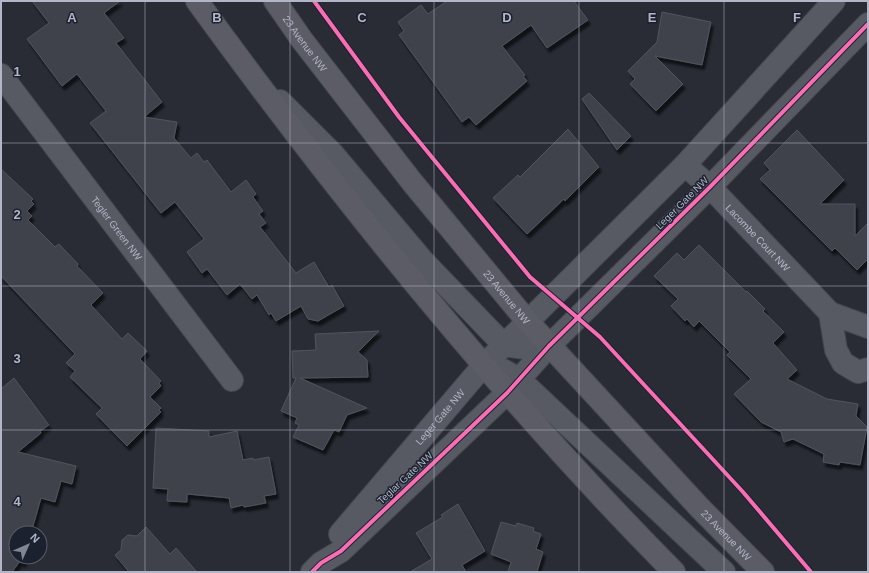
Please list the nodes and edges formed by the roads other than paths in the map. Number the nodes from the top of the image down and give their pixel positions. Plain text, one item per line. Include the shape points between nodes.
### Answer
1 (197, 1) edge
2 (275, 1) edge
3 (834, 1) edge
4 (868, 24) edge
5 (241, 62) junction
6 (1, 76) edge
7 (684, 165) junction
8 (710, 187) junction
9 (830, 313) junction
10 (527, 321) junction
11 (868, 327) edge
12 (504, 345) junction
13 (549, 346) junction
14 (483, 366) junction
15 (868, 369) edge
16 (232, 380) dead end
17 (513, 386) junction
18 (317, 568) edge
19 (674, 572) edge
20 (724, 572) edge
21 (763, 572) edge

1 - 5 main road
2 - 10 main road, 23 Avenue NW via 302,40 412,182
3 - 7 street, Leger Gate NW
4 - 8 street, Leger Gate NW
5 - 12 street via 333,154 423,261
5 - 14 main road via 364,223
6 - 16 street, Tegler Green NW
7 - 8 street, Lacombe Court NW
7 - 10 street, Leger Gate NW
8 - 9 street, Lacombe Court NW
8 - 13 street, Leger Gate NW
9 - 11 street, Lacombe Court NW
9 - 15 street via 836,350 842,364 858,372
10 - 12 street, Leger Gate NW
10 - 13 main road, 23 Avenue NW
12 - 13 street via 525,348
12 - 14 street, Leger Gate NW
13 - 17 street, Leger Gate NW
13 - 21 main road, 23 Avenue NW
14 - 17 main road
14 - 18 street, Leger Gate NW via 333,542
17 - 18 street, Teglar Gate NW via 341,551
17 - 19 main road
17 - 20 street

